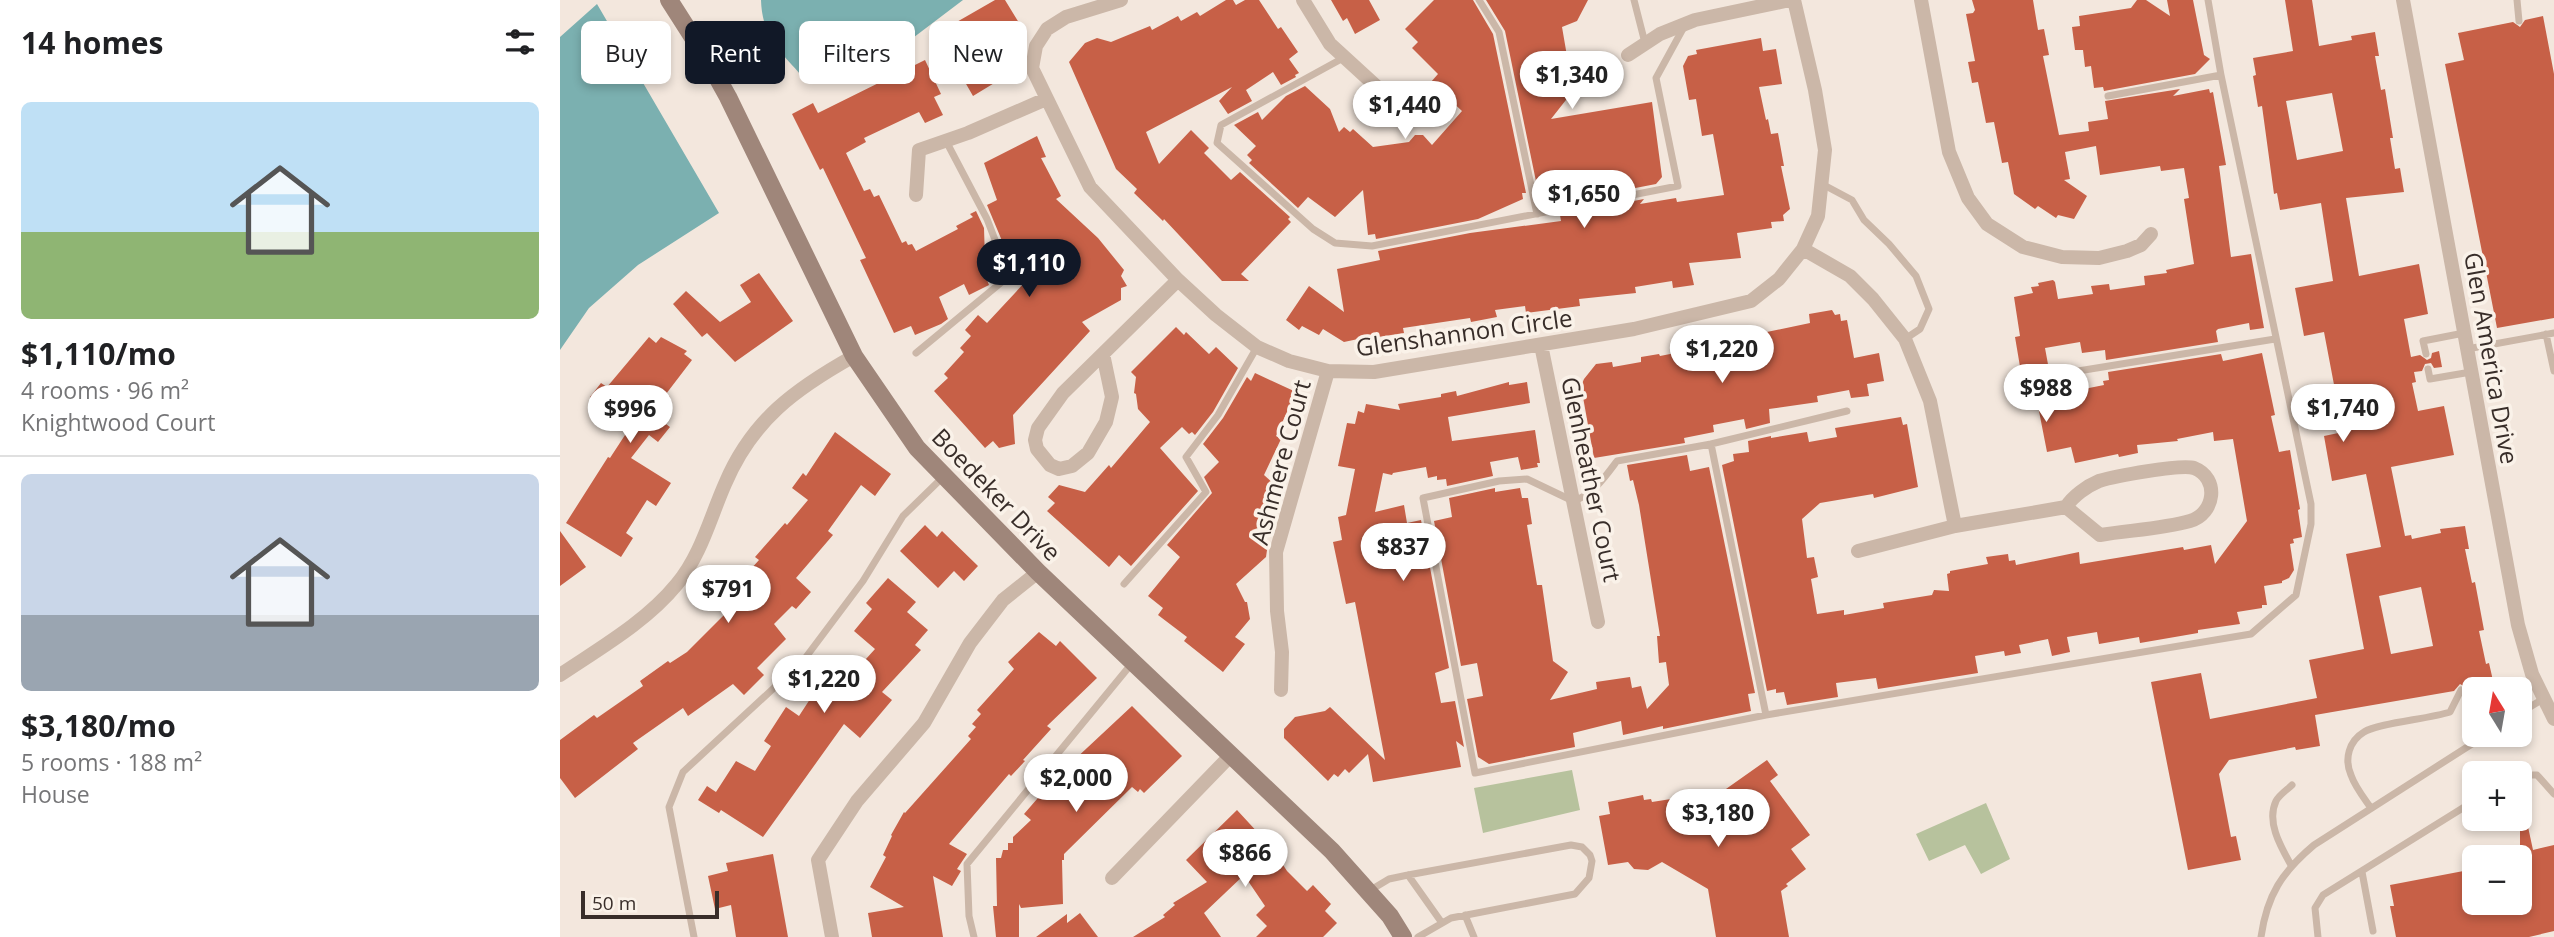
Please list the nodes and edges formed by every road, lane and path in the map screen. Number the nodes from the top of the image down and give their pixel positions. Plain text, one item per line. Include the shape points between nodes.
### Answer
1 (669, 0) edge
2 (1121, 0) edge
3 (1303, 0) edge
4 (1479, 0) edge
5 (1634, 0) edge
6 (1792, 0) edge
7 (1921, 0) edge
8 (2208, 0) edge
9 (2403, 0) edge
10 (2517, 0) edge
11 (2519, 21) dead end
12 (1685, 24) junction
13 (1646, 44) junction
14 (1628, 55) dead end
15 (1345, 57) junction
16 (2221, 75) junction
17 (2108, 96) dead end
18 (1389, 98) dead end
19 (1046, 99) junction
20 (946, 141) junction
21 (1822, 184) junction
22 (916, 195) dead end
23 (1537, 214) junction
24 (2151, 234) dead end
25 (1803, 249) junction
26 (1178, 280) junction
27 (2464, 333) junction
28 (2550, 333) edge
29 (2275, 338) junction
30 (1905, 339) junction
31 (1541, 345) junction
32 (1257, 346) junction
33 (2467, 349) junction
34 (916, 353) dead end
35 (1103, 354) junction
36 (2426, 354) dead end
37 (854, 356) junction
38 (2428, 369) dead end
39 (1328, 371) junction
40 (2554, 371) edge
41 (2073, 372) dead end
42 (2472, 372) junction
43 (1847, 411) dead end
44 (1711, 444) junction
45 (943, 477) junction
46 (1573, 501) junction
47 (2066, 508) junction
48 (1955, 526) junction
49 (1858, 551) dead end
50 (1038, 572) junction
51 (1124, 584) dead end
52 (1598, 622) dead end
53 (1134, 662) junction
54 (560, 675) edge
55 (1281, 690) dead end
56 (2461, 690) dead end
57 (2543, 699) junction
58 (2532, 706) edge
59 (1766, 715) junction
60 (2554, 719) edge
61 (2467, 747) edge
62 (1232, 754) junction
63 (2532, 775) edge
64 (2292, 785) dead end
65 (2554, 794) edge
66 (2371, 808) junction
67 (2462, 809) edge
68 (2291, 865) junction
69 (2362, 872) junction
70 (1408, 875) junction
71 (1112, 878) dead end
72 (1369, 891) junction
73 (1465, 915) junction
74 (1442, 923) junction
75 (2373, 931) dead end
76 (694, 937) edge
77 (832, 937) edge
78 (974, 937) edge
79 (1403, 937) edge
80 (1418, 937) edge
81 (1474, 937) edge
82 (2261, 937) edge
83 (2318, 937) edge

1 - 37 street, Boedeker Drive via 728,97
2 - 19 street, Glenshannon Circle via 1066,17 1047,29 1036,46 1032,68
3 - 15 street via 1330,44
4 - 23 lane via 1499,32
5 - 13 lane
6 - 12 street
6 - 21 street, Glenshannon Circle via 1825,150
7 - 24 street via 1949,152 1968,198 1987,224 2024,247 2062,257 2099,258 2127,251
8 - 16 lane
9 - 27 street, Glen America Drive
10 - 11 lane
12 - 13 street
12 - 23 lane via 1656,78 1678,186
13 - 14 street
15 - 18 street
15 - 23 lane via 1221,125 1217,143 1312,229 1335,243 1372,246
16 - 17 lane
16 - 29 lane
19 - 20 street
19 - 26 street, Glenshannon Circle via 1090,187
20 - 22 street via 919,150
20 - 34 lane via 987,219 1009,276
21 - 25 street, Glenshannon Circle via 1818,216
21 - 30 lane via 1852,200 1864,220 1916,276 1929,309 1920,329
25 - 30 street via 1850,276
25 - 31 street, Glenshannon Circle via 1779,279 1751,301
26 - 32 street, Glenshannon Circle
26 - 35 street
27 - 33 street, Glen America Drive
27 - 36 lane via 2423,341
28 - 33 lane
28 - 40 lane
29 - 41 lane
29 - 59 lane via 2311,504 2311,524 2296,595 2251,634
30 - 48 street via 1930,401
31 - 39 street, Glenshannon Circle via 1374,372
31 - 46 street, Glenheather Court
32 - 39 street, Glenshannon Circle via 1289,361
32 - 51 lane via 1218,415 1186,457 1206,492
33 - 42 street, Glen America Drive
35 - 35 street via 1063,393 1038,428 1037,449 1059,469 1072,466 1088,453 1106,422 1112,397
37 - 45 street, Boedeker Drive via 917,448
37 - 54 street via 772,411 754,431 738,455 697,555 678,584 631,627
38 - 42 lane via 2430,379
39 - 55 street, Ashmere Court via 1276,552
42 - 57 street, Glen America Drive via 2518,625
43 - 44 lane
44 - 46 lane via 1617,461 1610,474
44 - 59 lane
45 - 50 street, Boedeker Drive
45 - 76 lane via 903,516 863,581 803,661 683,772 669,807
46 - 52 street, Glenheather Court
46 - 59 lane via 1527,479 1423,498 1475,773
47 - 47 street via 2100,535 2191,520 2206,511 2212,494 2199,470 2182,466 2099,481
47 - 48 street
48 - 49 street
50 - 53 street, Boedeker Drive
50 - 77 street via 1003,600 970,643 925,723 857,801 818,860
53 - 62 street, Boedeker Drive
53 - 78 lane via 967,863
56 - 66 lane via 2450,712 2366,730 2357,737 2350,747 2348,767
57 - 58 lane
57 - 60 street, Glen America Drive
61 - 66 lane
62 - 71 street
62 - 72 street, Boedeker Drive
63 - 65 lane via 2538,775
64 - 68 lane via 2276,801 2273,821 2278,844
66 - 68 lane
67 - 69 lane
68 - 82 lane via 2270,898
69 - 75 lane
69 - 83 lane via 2323,895 2315,908
70 - 72 lane via 1389,879
70 - 73 lane via 1571,845 1590,855 1589,878 1575,894
70 - 74 lane
72 - 79 street, Boedeker Drive
73 - 74 lane
73 - 81 lane
74 - 80 lane

